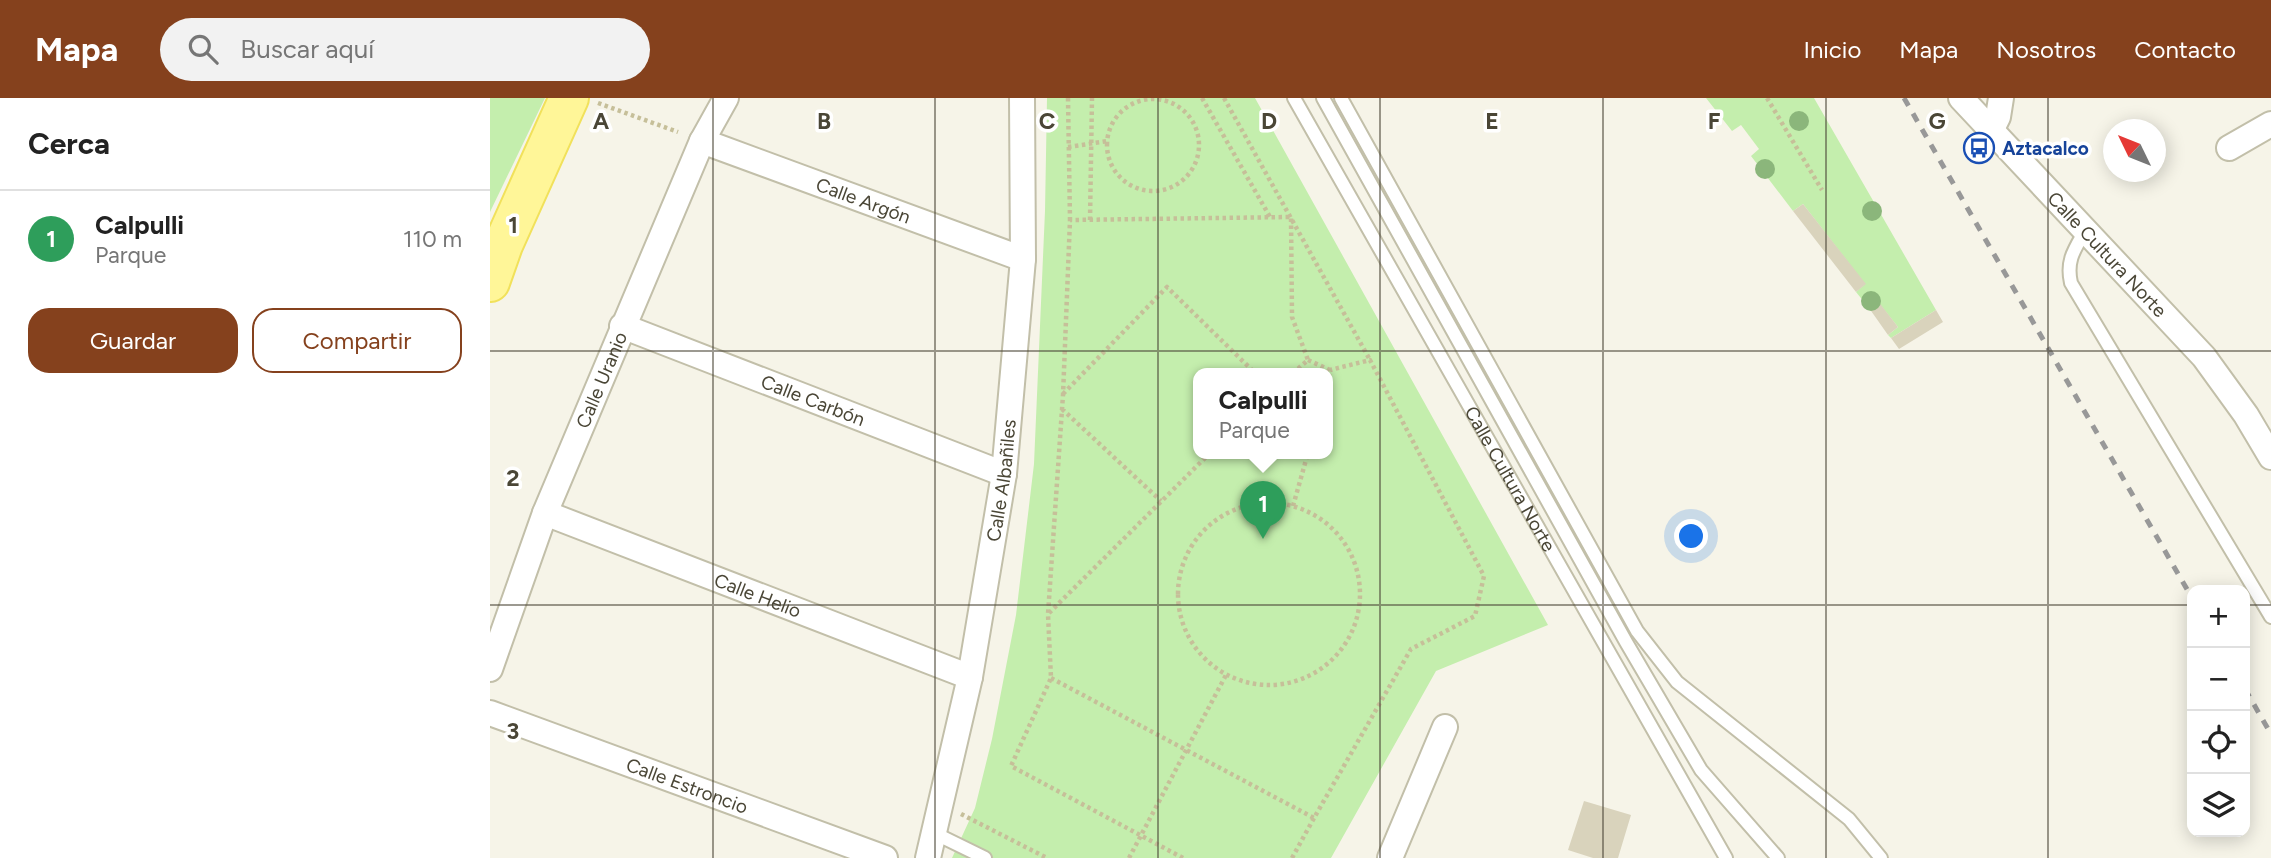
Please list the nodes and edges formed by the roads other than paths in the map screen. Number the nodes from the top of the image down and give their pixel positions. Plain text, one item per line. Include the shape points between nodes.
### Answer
1 (726, 98) edge
2 (1022, 98) edge
3 (1294, 98) edge
4 (1322, 98) edge
5 (1341, 98) edge
6 (1961, 98) edge
7 (2001, 98) edge
8 (583, 100) edge
9 (2271, 124) edge
10 (1992, 131) junction
11 (702, 141) junction
12 (2229, 148) dead end
13 (2085, 231) junction
14 (1023, 259) junction
15 (490, 282) edge
16 (622, 326) junction
17 (2271, 457) edge
18 (1004, 474) junction
19 (545, 513) junction
20 (2271, 617) edge
21 (490, 669) edge
22 (970, 677) junction
23 (490, 713) edge
24 (1445, 727) dead end
25 (934, 833) junction
26 (885, 858) edge
27 (928, 858) edge
28 (985, 858) edge
29 (1390, 858) edge
30 (1726, 858) edge
31 (1778, 858) edge
32 (1881, 858) edge

1 - 11 street, Calle Uranio
2 - 14 street, Calle Albañiles
3 - 30 lane, Calle Cultura Norte
4 - 31 lane via 1702,770
5 - 32 lane via 1637,631 1677,682 1849,819
6 - 10 street, Calle Cultura Norte
7 - 10 street
8 - 15 main road via 503,246
9 - 12 street
10 - 13 street, Calle Cultura Norte
11 - 14 street, Calle Argón
11 - 16 street, Calle Uranio
13 - 17 street, Calle Cultura Norte via 2203,357
13 - 20 lane via 2072,254 2071,283
14 - 18 street, Calle Albañiles
16 - 18 street, Calle Carbón
16 - 19 street, Calle Uranio
18 - 22 street, Calle Albañiles
19 - 21 street, Calle Uranio
19 - 22 street, Calle Helio
22 - 25 street, Calle Albañiles
23 - 26 street, Calle Estroncio
24 - 29 street
25 - 27 street, Calle Albañiles
25 - 28 lane

